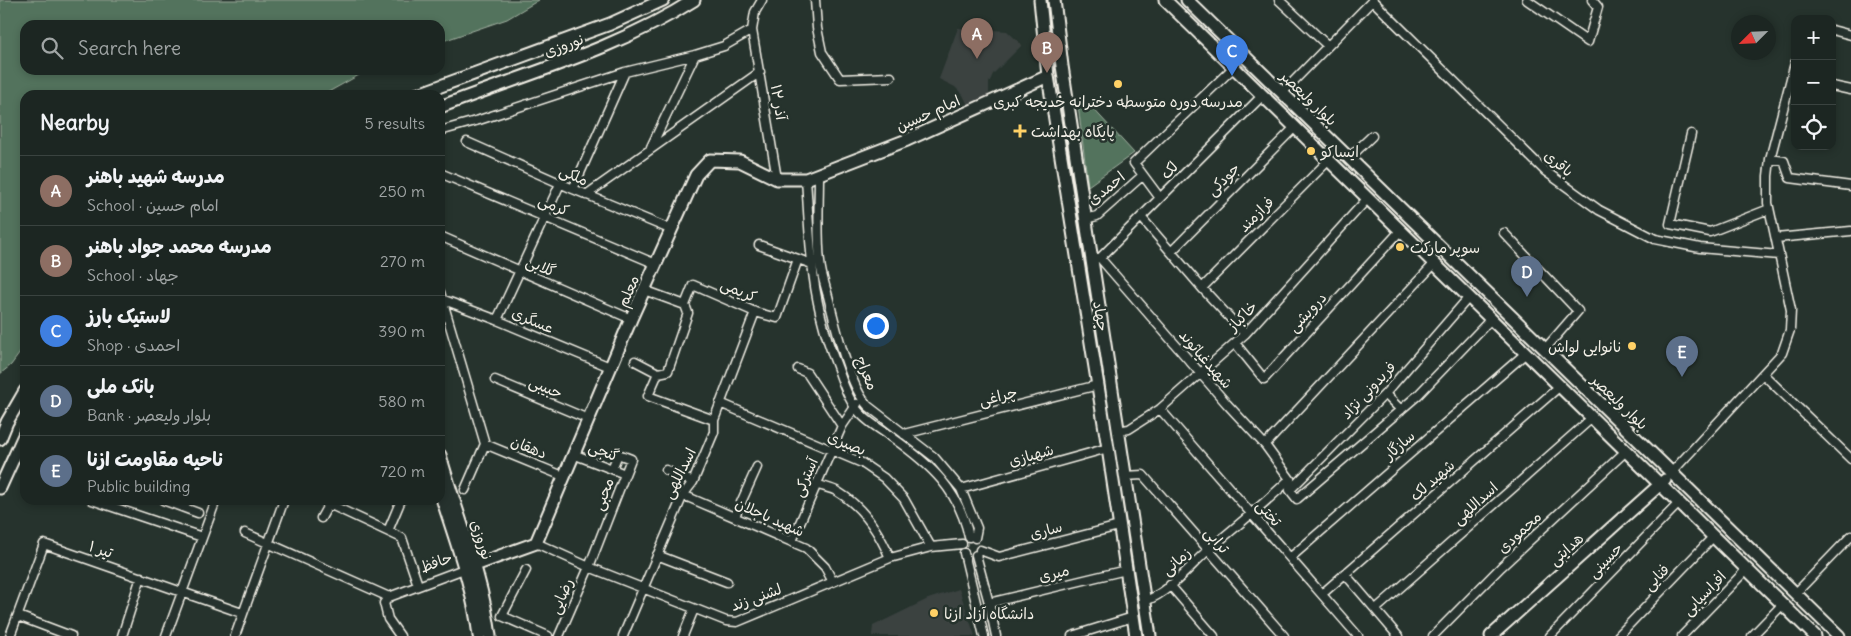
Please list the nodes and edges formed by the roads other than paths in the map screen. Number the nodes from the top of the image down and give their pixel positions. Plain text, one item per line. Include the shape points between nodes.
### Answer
1 (663, 0) edge
2 (694, 0) edge
3 (762, 0) edge
4 (815, 0) edge
5 (1040, 0) edge
6 (1054, 0) edge
7 (1165, 0) edge
8 (1188, 0) edge
9 (1280, 0) edge
10 (1372, 0) edge
11 (1527, 0) edge
12 (1592, 0) edge
13 (752, 30) junction
14 (1836, 31) edge
15 (1851, 35) edge
16 (1328, 46) junction
17 (695, 55) junction
18 (1234, 67) junction
19 (625, 72) junction
20 (760, 72) junction
21 (1048, 76) junction
22 (891, 77) dead end
23 (1791, 84) edge
24 (1836, 87) edge
25 (430, 90) edge
26 (1851, 90) edge
27 (1282, 93) junction
28 (1263, 95) junction
29 (445, 105) edge
30 (1295, 127) junction
31 (445, 129) edge
32 (1691, 134) dead end
33 (1372, 136) dead end
34 (467, 142) dead end
35 (651, 149) junction
36 (1349, 158) junction
37 (1770, 159) junction
38 (1329, 160) junction
39 (1339, 170) junction
40 (1078, 174) junction
41 (819, 175) junction
42 (1064, 175) junction
43 (445, 176) edge
44 (1142, 176) junction
45 (777, 179) junction
46 (806, 179) junction
47 (560, 184) junction
48 (1851, 186) edge
49 (573, 190) junction
50 (586, 195) junction
51 (1160, 198) junction
52 (1368, 198) junction
53 (1769, 209) junction
54 (545, 216) junction
55 (1141, 217) junction
56 (1085, 219) junction
57 (672, 230) junction
58 (1401, 230) junction
59 (1851, 231) edge
60 (1504, 233) dead end
61 (445, 238) edge
62 (1776, 238) junction
63 (759, 245) dead end
64 (1170, 252) junction
65 (1779, 255) junction
66 (1096, 258) junction
67 (798, 259) junction
68 (656, 264) junction
69 (812, 264) junction
70 (1434, 264) junction
71 (519, 271) junction
72 (1202, 288) junction
73 (644, 290) junction
74 (1469, 297) junction
75 (445, 300) edge
76 (445, 304) edge
77 (685, 305) junction
78 (1099, 308) junction
79 (1085, 310) junction
80 (755, 312) junction
81 (1491, 318) junction
82 (497, 320) junction
83 (631, 320) junction
84 (1245, 334) junction
85 (1235, 343) junction
86 (1545, 350) junction
87 (1526, 353) junction
88 (635, 361) dead end
89 (610, 367) junction
90 (798, 369) dead end
91 (658, 373) junction
92 (1201, 374) junction
93 (1763, 374) junction
94 (495, 380) dead end
95 (1098, 385) junction
96 (1560, 386) junction
97 (1385, 394) junction
98 (862, 399) junction
99 (20, 400) edge
100 (720, 403) junction
101 (855, 407) junction
102 (1160, 409) junction
103 (1400, 410) junction
104 (1592, 418) junction
105 (588, 419) junction
106 (714, 420) junction
107 (842, 426) junction
108 (1118, 432) junction
109 (904, 434) junction
110 (0, 439) edge
111 (20, 444) edge
112 (485, 444) junction
113 (1265, 445) junction
114 (1108, 448) junction
115 (831, 451) junction
116 (1626, 451) junction
117 (573, 454) junction
118 (1851, 459) edge
119 (757, 467) dead end
120 (612, 469) junction
121 (666, 470) dead end
122 (1671, 473) junction
123 (445, 474) edge
124 (625, 474) junction
125 (563, 476) junction
126 (1126, 476) junction
127 (1290, 479) joint
128 (693, 482) junction
129 (816, 484) junction
130 (1660, 485) junction
131 (0, 488) edge
132 (961, 489) junction
133 (465, 490) dead end
134 (682, 495) junction
135 (1679, 503) junction
136 (445, 504) edge
137 (107, 505) edge
138 (176, 505) edge
139 (214, 505) edge
140 (282, 505) edge
141 (328, 505) edge
142 (336, 505) edge
143 (400, 505) edge
144 (198, 513) dead end
145 (1252, 515) junction
146 (735, 516) junction
147 (321, 518) dead end
148 (1119, 526) junction
149 (388, 531) junction
150 (245, 533) dead end
151 (1851, 536) edge
152 (202, 537) junction
153 (1714, 537) junction
154 (972, 538) junction
155 (792, 542) junction
156 (269, 543) junction
157 (536, 543) junction
158 (962, 544) junction
159 (931, 547) junction
160 (1208, 551) junction
161 (978, 552) junction
162 (964, 553) junction
163 (657, 554) junction
164 (890, 558) junction
165 (1290, 558) junction
166 (470, 566) junction
167 (589, 566) junction
168 (1747, 569) junction
169 (526, 570) dead end
170 (1126, 570) junction
171 (1345, 574) junction
172 (141, 577) junction
173 (727, 582) dead end
174 (833, 582) junction
175 (418, 585) junction
176 (1170, 586) junction
177 (642, 588) junction
178 (182, 592) junction
179 (1322, 594) junction
180 (1795, 594) junction
181 (389, 597) junction
182 (1145, 601) junction
183 (989, 603) junction
184 (1783, 604) junction
185 (694, 609) junction
186 (1376, 609) junction
187 (242, 613) junction
188 (18, 616) junction
189 (1133, 617) junction
190 (1814, 635) edge
191 (10, 636) edge
192 (71, 636) edge
193 (122, 636) edge
194 (166, 636) edge
195 (235, 636) edge
196 (400, 636) edge
197 (480, 636) edge
198 (490, 636) edge
199 (548, 636) edge
200 (559, 636) edge
201 (623, 636) edge
202 (682, 636) edge
203 (984, 636) edge
204 (996, 636) edge
205 (1072, 636) edge
206 (1136, 636) edge
207 (1150, 636) edge
208 (1214, 636) edge
209 (1284, 636) edge
210 (1358, 636) edge
211 (1398, 636) edge
212 (1433, 636) edge
213 (1492, 636) edge
214 (1550, 636) edge
215 (1618, 636) edge
216 (1682, 636) edge
217 (1752, 636) edge
218 (1839, 636) edge

1 - 25 main road, نوروزی via 610,24
2 - 29 main road, نوروزی via 619,40
3 - 13 street via 755,12
4 - 22 street via 822,52 840,79
5 - 21 main road, جهاد
6 - 40 main road, جهاد
7 - 18 main road, بلوار ولیعصر
8 - 27 main road, بلوار ولیعصر
9 - 16 street
10 - 16 street
10 - 65 street, باقری via 1545,171 1599,210 1655,239 1700,248
11 - 12 street via 1588,42 1598,7
13 - 17 street via 724,46
13 - 20 street, ۱۲ آذر
14 - 15 street
16 - 27 street
17 - 19 street
17 - 35 street
18 - 28 main road, بلوار ولیعصر
18 - 44 street, احمدی via 1134,163
19 - 31 street
19 - 49 street
20 - 35 street
20 - 45 street, ۱۲ آذر
21 - 41 main road, امام حسین via 907,140
21 - 42 main road, جهاد
23 - 37 street
24 - 26 street
27 - 36 main road, بلوار ولیعصر
28 - 30 main road, بلوار ولیعصر
28 - 51 street, لک
30 - 38 main road, بلوار ولیعصر
30 - 64 street, جودکی
32 - 53 street via 1670,224 1710,232
33 - 36 street
34 - 47 street, ملکی
35 - 50 street
36 - 39 main road
36 - 86 main road, بلوار ولیعصر
37 - 48 street via 1784,161 1790,178
37 - 53 street
38 - 39 main road, بلوار ولیعصر
38 - 72 street, فرازمند
39 - 52 main road, بلوار ولیعصر
40 - 42 main road
40 - 56 main road, جهاد
41 - 46 main road, معلم
41 - 98 street, معراج via 820,264 837,329
42 - 79 main road, جهاد
43 - 54 street, کرمی
44 - 51 street, احمدی
44 - 56 street, احمدی via 1096,216
45 - 46 main road, معلم
45 - 57 main road, معلم via 740,161 710,160 696,176
46 - 69 street, معراج
47 - 49 street, ملکی
47 - 54 street
49 - 50 street, ملکی
50 - 57 street, ملکی
51 - 55 street, لک
52 - 58 main road, بلوار ولیعصر
52 - 84 street, خاکباز
53 - 62 street
54 - 68 street, کرمی
54 - 71 street
55 - 64 street
55 - 66 street, لک
56 - 66 main road, جهاد
57 - 68 main road, معلم
58 - 70 main road, بلوار ولیعصر
58 - 85 street, درویشی via 1264,379
59 - 62 street
60 - 86 street via 1578,311
61 - 71 street, گلابی
62 - 65 street
63 - 67 street
64 - 72 street
65 - 93 street via 1791,310 1790,330 1782,354
66 - 78 main road, جهاد
66 - 92 street, شهید‌غیاثوند
67 - 69 street
67 - 80 street, کریمی via 776,318
68 - 73 main road, معلم
69 - 101 street, معراج via 833,357
70 - 74 main road, بلوار ولیعصر
70 - 113 street
71 - 82 street
71 - 83 street, گلابی
72 - 84 street
73 - 77 street
73 - 83 main road, معلم
74 - 81 main road, بلوار ولیعصر
74 - 97 street, فریدونی نژاد
75 - 82 street, عسگری
76 - 112 street
77 - 80 street, کریمی via 693,285
77 - 91 street via 688,312 668,371
78 - 79 main road
78 - 108 main road, جهاد
79 - 95 main road, جهاد
80 - 100 street, اسداللهی
81 - 87 main road, بلوار ولیعصر
81 - 103 street
82 - 89 street, عسگری
83 - 89 main road, معلم
84 - 85 street, خاکباز
85 - 92 street, خاکباز
86 - 122 main road, بلوار ولیعصر
87 - 96 main road, بلوار ولیعصر
87 - 165 street, سازگار
88 - 91 street
89 - 105 main road, معلم
90 - 107 street via 807,373
91 - 106 street via 648,396
92 - 102 street, خاکباز
92 - 113 street, شهید‌غیاثوند
93 - 118 street
93 - 122 street
94 - 105 street, حبیبی
95 - 109 street, چراغی
95 - 114 main road, جهاد
96 - 104 main road, بلوار ولیعصر
96 - 171 street, شهید لک
97 - 103 street
97 - 103 street, فریدونی نژاد via 1290,490 1297,499
98 - 101 street, آسترکی
98 - 109 street, معراج
99 - 110 main road
100 - 106 street, اسداللهی
100 - 115 street, بصیری
101 - 107 street, آسترکی
101 - 154 street, معراج via 940,478 956,500
102 - 108 street, خاکباز via 1129,429
102 - 145 street, تختی
104 - 116 main road, بلوار ولیعصر
104 - 186 street, اسداللهی
105 - 117 main road, معلم
106 - 128 street, اسداللهی via 714,432
107 - 115 street, آسترکی
108 - 126 main road, جهاد
109 - 132 street, معراج via 934,457
111 - 131 main road
112 - 125 street, دهقان
112 - 133 street
113 - 127 street, شهید‌غیاثوند
114 - 132 street, شهبازی
114 - 148 main road, جهاد
115 - 129 street, آسترکی
115 - 159 street, بصیری via 862,463 884,478 904,499
116 - 130 main road, بلوار ولیعصر
116 - 212 street, محمودی via 1501,567
117 - 120 street, گنجی
117 - 125 main road, معلم
119 - 146 street
120 - 124 street, گنجی
120 - 124 street, محبی via 618,454 631,459
121 - 128 street
122 - 130 main road, هدایتی
122 - 180 main road, بلوار ولیعصر
123 - 166 main road, نوروزی
124 - 167 street, محبی
125 - 157 main road, معلم
126 - 160 street, ترابی via 1143,475
126 - 182 main road, جهاد
127 - 145 street, زمانی
128 - 134 street, اسداللهی
129 - 155 street, آسترکی
129 - 164 street via 837,492 858,507 882,540
130 - 135 main road, بلوار ولیعصر
130 - 213 main road, هدایتی
132 - 154 street, معراج via 978,528
134 - 146 street, شهید باجلان
134 - 163 street, اسداللهی
135 - 153 main road, بلوار ولیعصر
135 - 214 street, حسینی
136 - 166 main road, نوروزی
137 - 152 street
138 - 144 street
139 - 152 street
140 - 156 street
141 - 147 street
142 - 149 street
143 - 149 street
145 - 160 street, زمانی
145 - 165 street, تختی
146 - 155 street, شهید باجلان
148 - 161 street, ساری via 999,557
148 - 170 main road, جهاد
149 - 175 street via 402,538
150 - 156 street
151 - 180 street
152 - 178 street
153 - 168 main road, بلوار ولیعصر
153 - 215 street, فنایی
154 - 158 street
154 - 161 street via 979,542
155 - 174 street, شهید باجلان via 814,555
156 - 181 street
156 - 187 street
157 - 166 main road, حافظ
157 - 167 street, لشنی زند
158 - 159 street, لشنی زند
158 - 162 street
159 - 164 street, لشنی زند
160 - 176 street, زمانی
160 - 209 street, ترابی
161 - 162 street via 972,556
161 - 183 street
162 - 203 street
163 - 173 street
163 - 177 street, اسداللهی
164 - 174 street, لشنی زند
165 - 179 street, تختی
166 - 175 street, حافظ
166 - 197 main road, نوروزی
166 - 198 main road, نوروزی via 488,617
167 - 177 street, لشنی زند
167 - 200 street, رضایی
168 - 184 main road, بلوار ولیعصر
168 - 216 street, افراسیابی
169 - 199 street via 502,616
170 - 183 street, میری
170 - 189 main road, جهاد
171 - 179 street, شهید لک
171 - 186 street
172 - 178 street, تیر ۱
172 - 188 street, تیر ۱ via 44,544
172 - 193 street
174 - 185 street, لشنی زند via 737,622
175 - 181 street, حافظ
176 - 182 street, زمانی
176 - 208 street
177 - 185 street, لشنی زند
177 - 201 street, اسداللهی
178 - 187 street, تیر ۱
178 - 194 street
179 - 210 street, تختی
180 - 218 main road, بلوار ولیعصر
181 - 196 street via 384,603 388,619
182 - 207 main road, جهاد
183 - 204 street
184 - 190 main road, بلوار ولیعصر
184 - 217 street
185 - 202 street
186 - 211 street
187 - 195 street
188 - 191 street, تیر ۱
188 - 192 street
189 - 205 street
189 - 206 main road, جهاد

